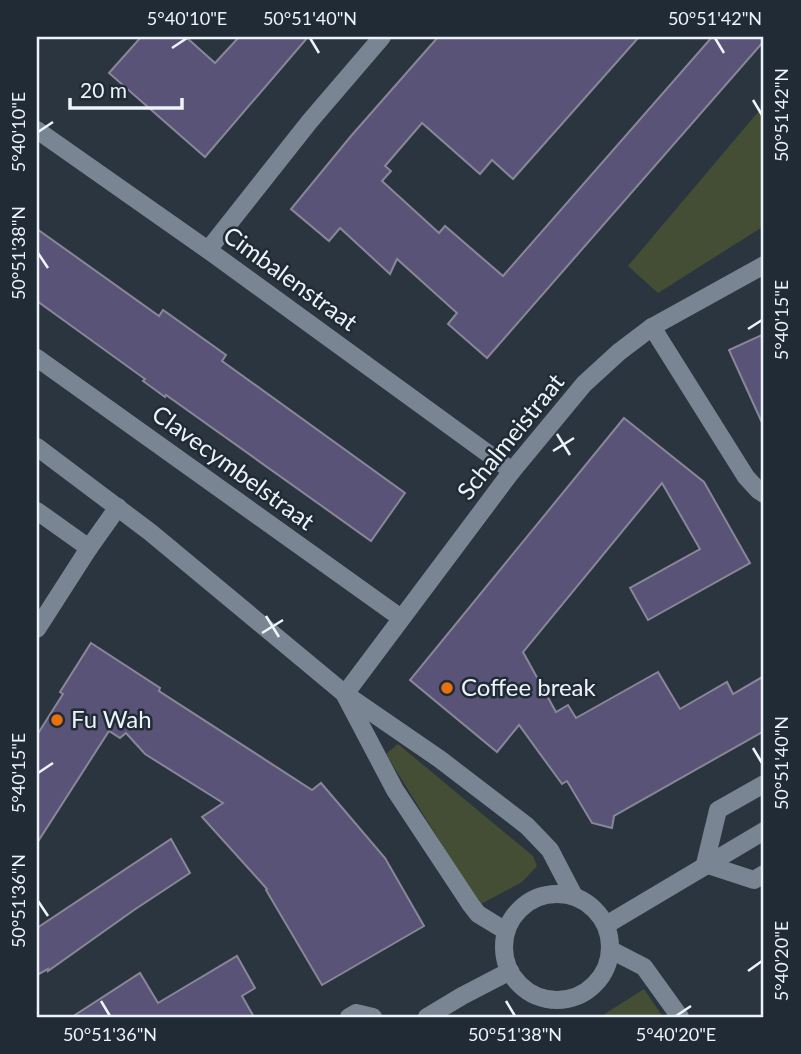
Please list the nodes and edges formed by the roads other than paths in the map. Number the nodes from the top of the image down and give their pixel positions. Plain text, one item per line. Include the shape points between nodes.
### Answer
1 (382, 37) edge
2 (37, 130) edge
3 (208, 250) junction
4 (764, 265) edge
5 (652, 327) junction
6 (37, 358) edge
7 (37, 447) edge
8 (512, 471) junction
9 (764, 494) edge
10 (118, 507) junction
11 (37, 511) edge
12 (89, 548) junction
13 (401, 618) junction
14 (37, 629) edge
15 (345, 694) junction
16 (764, 785) edge
17 (764, 831) edge
18 (705, 864) junction
19 (764, 874) edge
20 (574, 896) junction
21 (606, 925) junction
22 (506, 931) junction
23 (611, 950) junction
24 (510, 971) junction
25 (551, 1009) edge
26 (349, 1017) edge
27 (373, 1017) edge
28 (428, 1017) edge
29 (680, 1017) edge

1 - 3 street
2 - 3 street, Cimbalenstraat
3 - 8 street, Cimbalenstraat
4 - 5 street, Schalmeistraat
5 - 8 street, Schalmeistraat via 584,384
5 - 9 street via 746,477
6 - 13 street, Clavecymbelstraat
7 - 10 street
8 - 13 street, Schalmeistraat
10 - 12 street
10 - 15 street
11 - 12 street
12 - 14 street
13 - 15 street, Schalmeistraat
15 - 20 street via 527,826 550,850
15 - 22 street via 395,790 471,905
16 - 18 street via 718,810
17 - 18 street
18 - 19 street via 754,880
18 - 21 street
20 - 21 street via 593,907
20 - 22 street via 557,894 533,900 514,916
21 - 23 street
22 - 24 street via 505,960
23 - 25 street via 602,977 592,988
23 - 29 street via 643,967
24 - 25 street via 526,991
24 - 28 street
26 - 27 street via 356,1013

